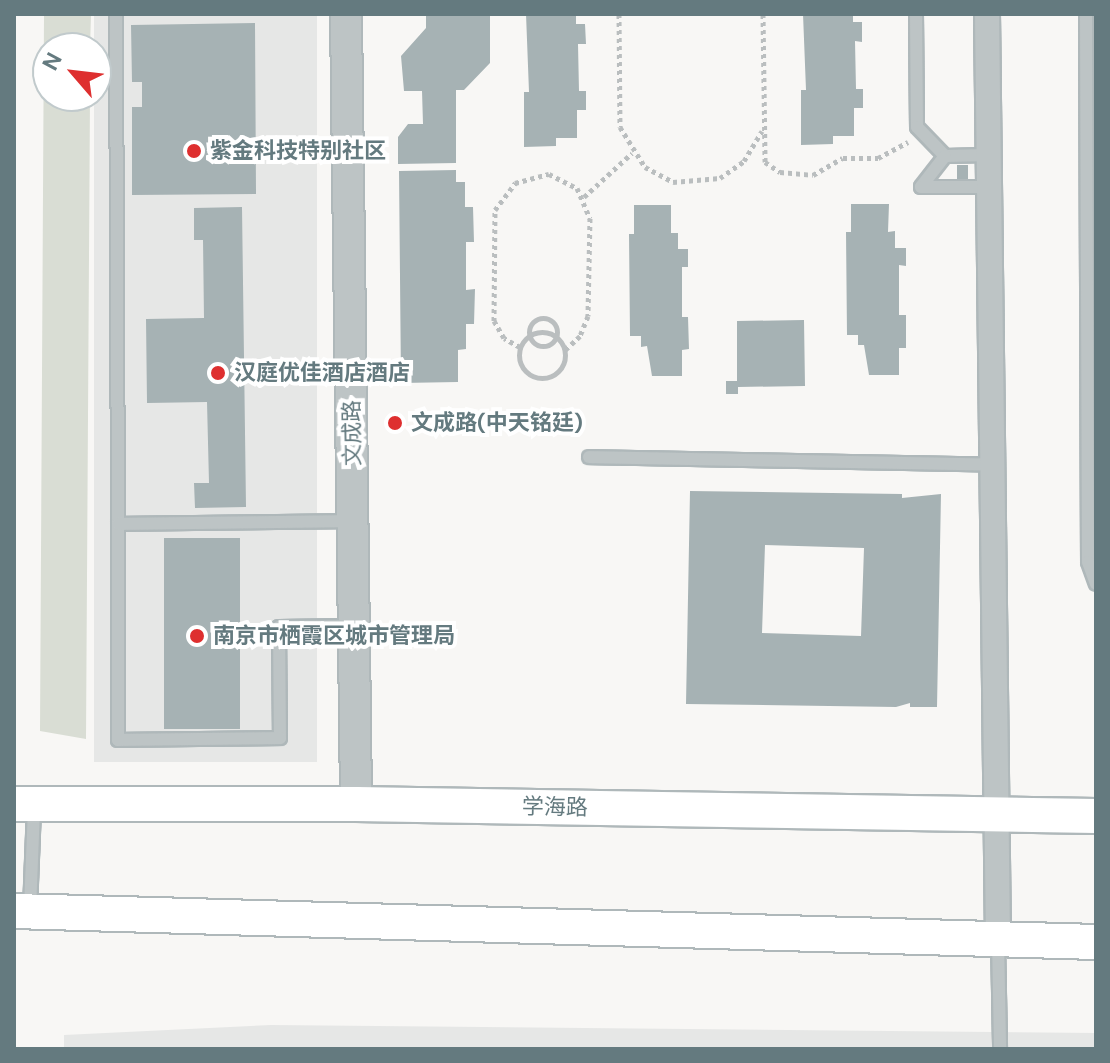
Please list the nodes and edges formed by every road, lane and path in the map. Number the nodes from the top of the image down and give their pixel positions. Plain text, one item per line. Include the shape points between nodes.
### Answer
1 (116, 14) edge
2 (346, 14) edge
3 (619, 14) edge
4 (763, 14) edge
5 (916, 14) edge
6 (987, 14) edge
7 (1086, 14) edge
8 (765, 122) junction
9 (928, 139) junction
10 (632, 153) junction
11 (988, 155) junction
12 (945, 156) junction
13 (989, 187) junction
14 (584, 197) junction
15 (530, 336) junction
16 (556, 337) junction
17 (520, 347) junction
18 (565, 350) junction
19 (589, 457) dead end
20 (992, 465) junction
21 (353, 521) junction
22 (118, 524) junction
23 (1096, 584) edge
24 (354, 626) junction
25 (24, 804) edge
26 (356, 804) junction
27 (997, 814) junction
28 (1096, 816) edge
29 (22, 911) edge
30 (998, 940) junction
31 (1096, 942) edge
32 (1000, 1049) edge

1 - 22 lane
2 - 21 street, 文成路
3 - 10 path via 620,127
4 - 8 path
5 - 9 lane via 917,127
6 - 11 street
7 - 23 lane via 1088,562
8 - 9 path via 765,162 780,172 813,175 843,158 878,158 902,144
8 - 10 path via 744,161 705,183 658,176
9 - 12 lane
10 - 14 path
11 - 12 lane
11 - 13 street
12 - 13 lane via 921,187
13 - 20 street
14 - 17 path via 559,176 538,174 515,183 499,200 493,221 494,321 504,338
14 - 18 path via 590,218 588,316 580,336
15 - 16 path via 541,332
15 - 16 path via 544,347
15 - 16 path via 531,326 542,318 555,325
15 - 17 path
16 - 18 path
17 - 18 path via 526,373 543,379 560,371
19 - 20 lane
20 - 27 street
21 - 22 lane
21 - 24 street, 文成路
22 - 24 lane via 118,740 280,738 279,627
24 - 26 street, 文成路
25 - 26 main road, 学海路
25 - 29 lane
26 - 27 main road, 学海路
27 - 28 main road, 学海路
27 - 30 street
29 - 30 main road
30 - 31 main road
30 - 32 lane

